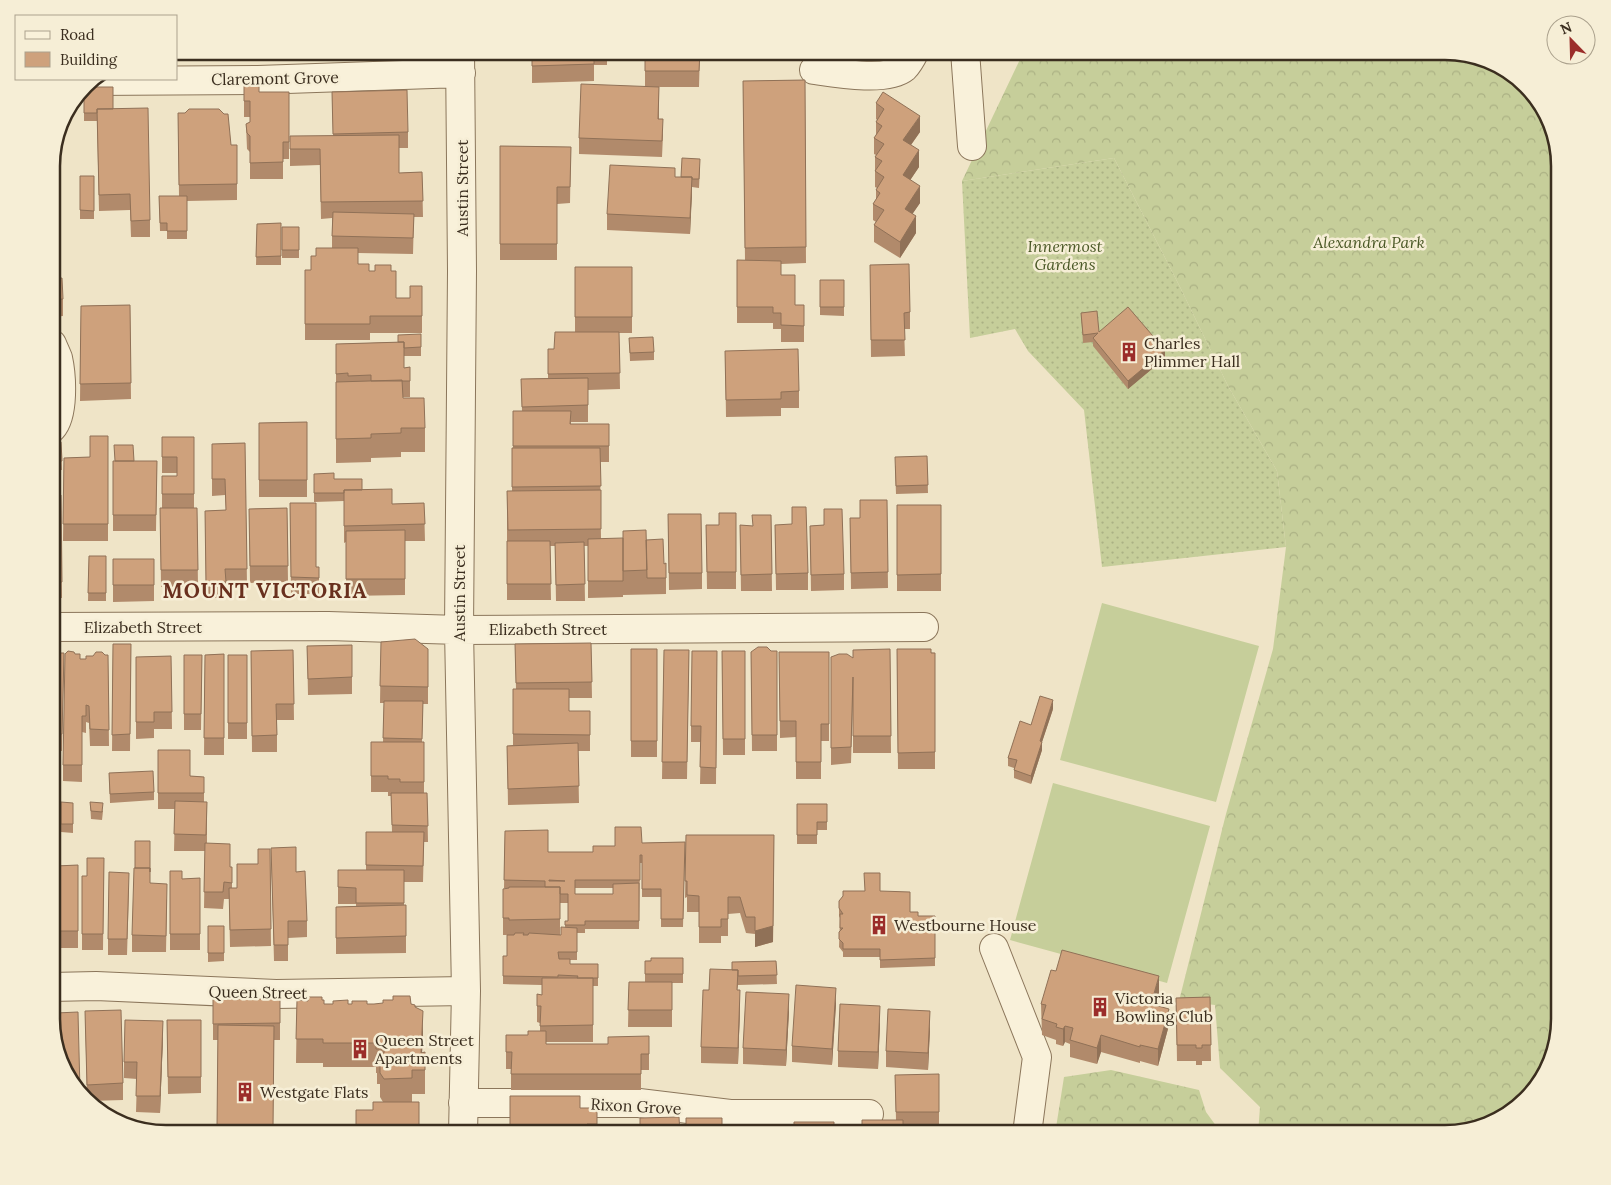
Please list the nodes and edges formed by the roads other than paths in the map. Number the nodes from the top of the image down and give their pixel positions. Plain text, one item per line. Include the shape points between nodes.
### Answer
1 (909, 60) edge
2 (966, 60) edge
3 (460, 62) edge
4 (814, 70) dead end
5 (103, 81) edge
6 (972, 146) dead end
7 (60, 372) edge
8 (60, 406) edge
9 (60, 627) edge
10 (924, 627) dead end
11 (459, 630) junction
12 (994, 948) dead end
13 (60, 987) edge
14 (466, 991) junction
15 (463, 1103) junction
16 (869, 1114) dead end
17 (463, 1125) edge
18 (1028, 1125) edge

1 - 4 street via 903,68 890,74 850,76
2 - 6 street
3 - 5 street, Claremont Grove via 258,80
3 - 11 street, Austin Street
7 - 8 street
9 - 11 street, Elizabeth Street via 328,626
10 - 11 street, Elizabeth Street
11 - 14 street, Austin Street
12 - 18 street via 1037,1057
13 - 14 street, Queen Street via 276,994
14 - 15 street, Austin Street
15 - 16 street, Rixon Grove via 639,1103 730,1114
15 - 17 street, Austin Street

